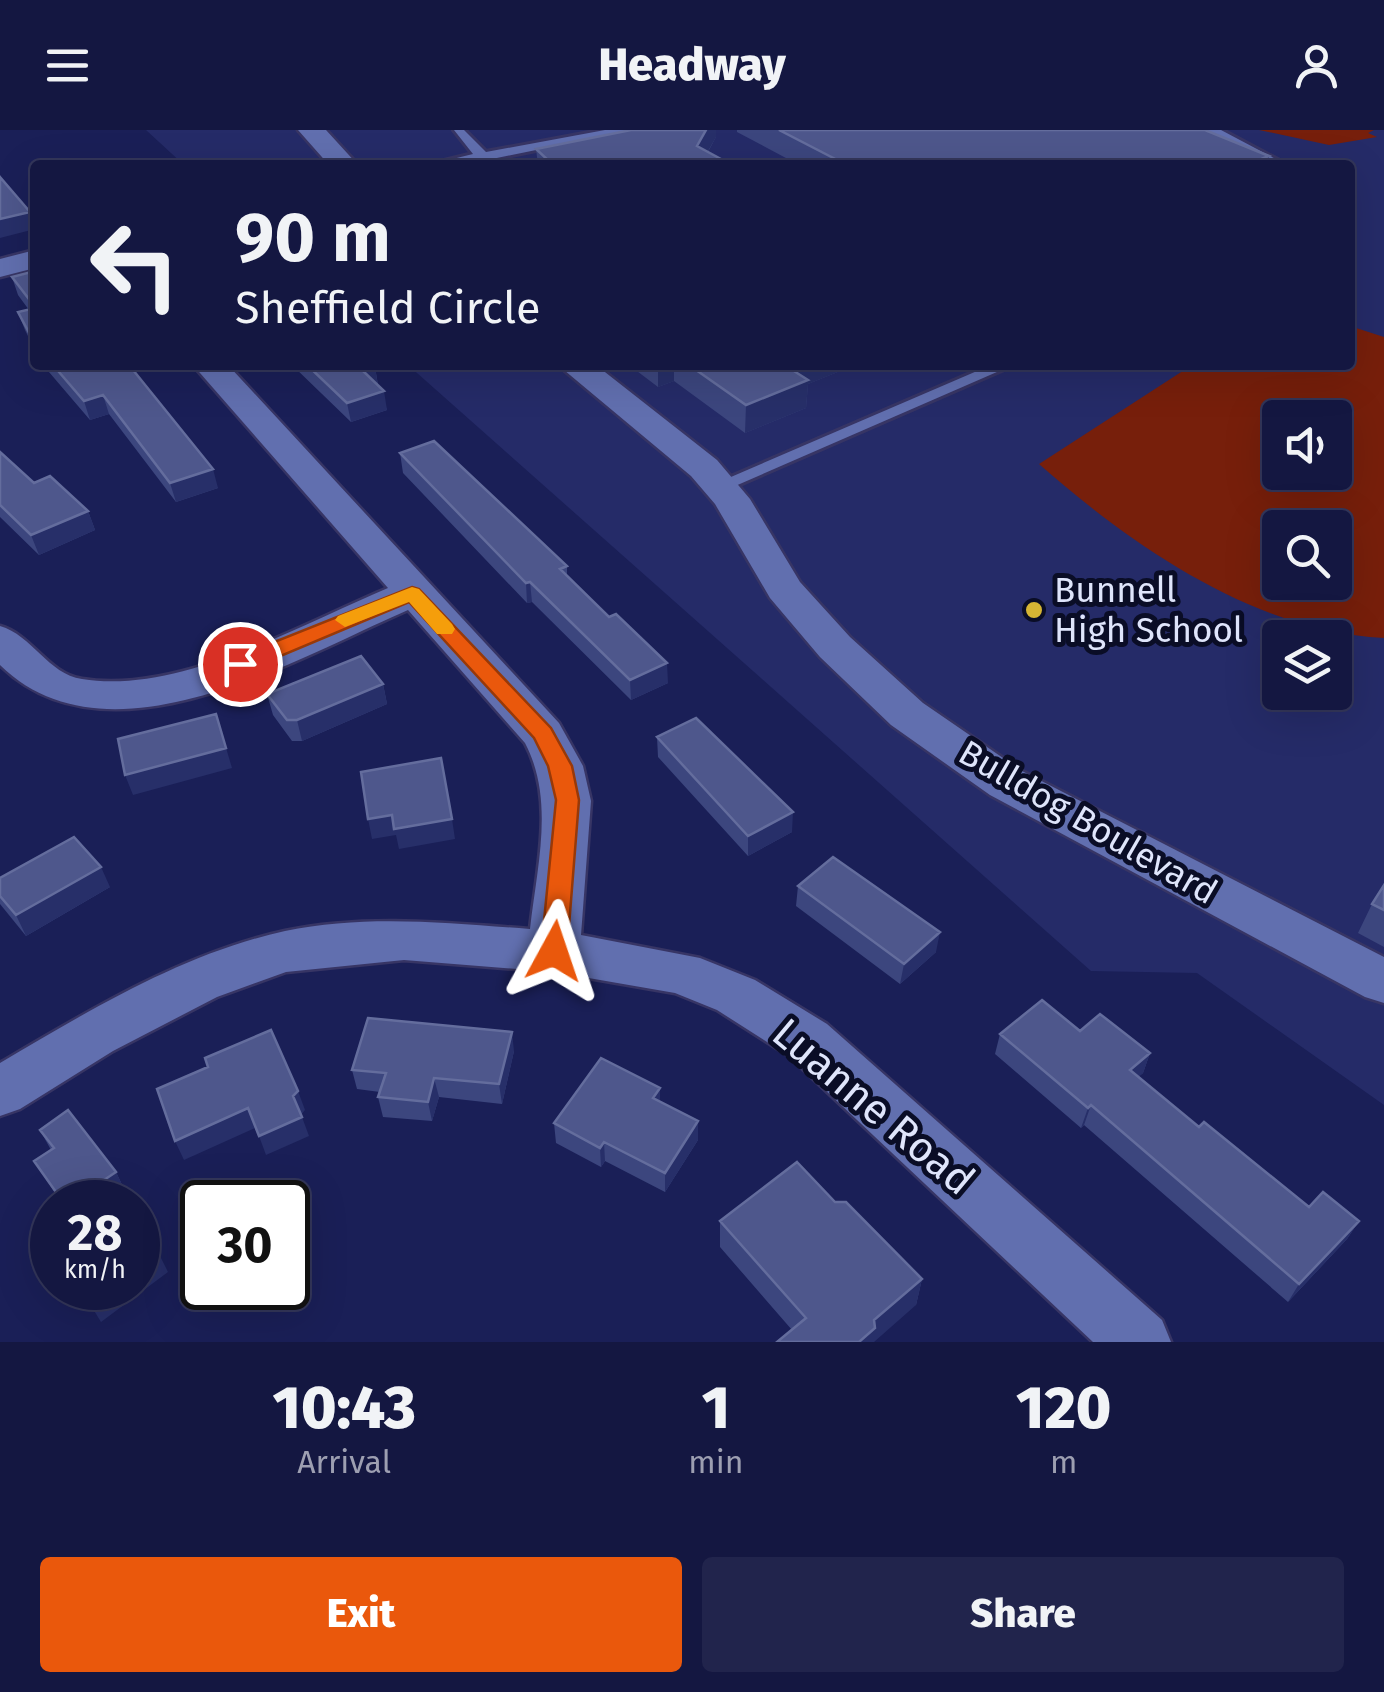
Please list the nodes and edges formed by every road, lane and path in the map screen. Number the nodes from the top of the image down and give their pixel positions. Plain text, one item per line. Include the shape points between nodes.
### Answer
1 (311, 130) edge
2 (627, 130) edge
3 (1211, 130) edge
4 (459, 132) dead end
5 (339, 160) edge
6 (486, 160) edge
7 (492, 160) edge
8 (1270, 160) edge
9 (30, 260) edge
10 (0, 268) edge
11 (214, 370) edge
12 (581, 370) edge
13 (993, 370) edge
14 (719, 486) junction
15 (412, 593) junction
16 (0, 640) edge
17 (554, 951) junction
18 (1384, 982) edge
19 (0, 1092) edge
20 (1139, 1342) edge

1 - 5 street
2 - 7 lane
3 - 8 lane
4 - 6 lane
9 - 10 street
11 - 15 street
12 - 14 street, Bulldog Boulevard
13 - 14 lane
14 - 18 street, Bulldog Boulevard via 784,589 907,714 1006,783
15 - 16 street via 210,677 125,698 77,694 32,674
15 - 17 street via 543,734 560,766 568,800
17 - 19 street, Luanne Road via 369,940 283,952 148,1005
17 - 20 street, Luanne Road via 682,973 736,996 808,1040

